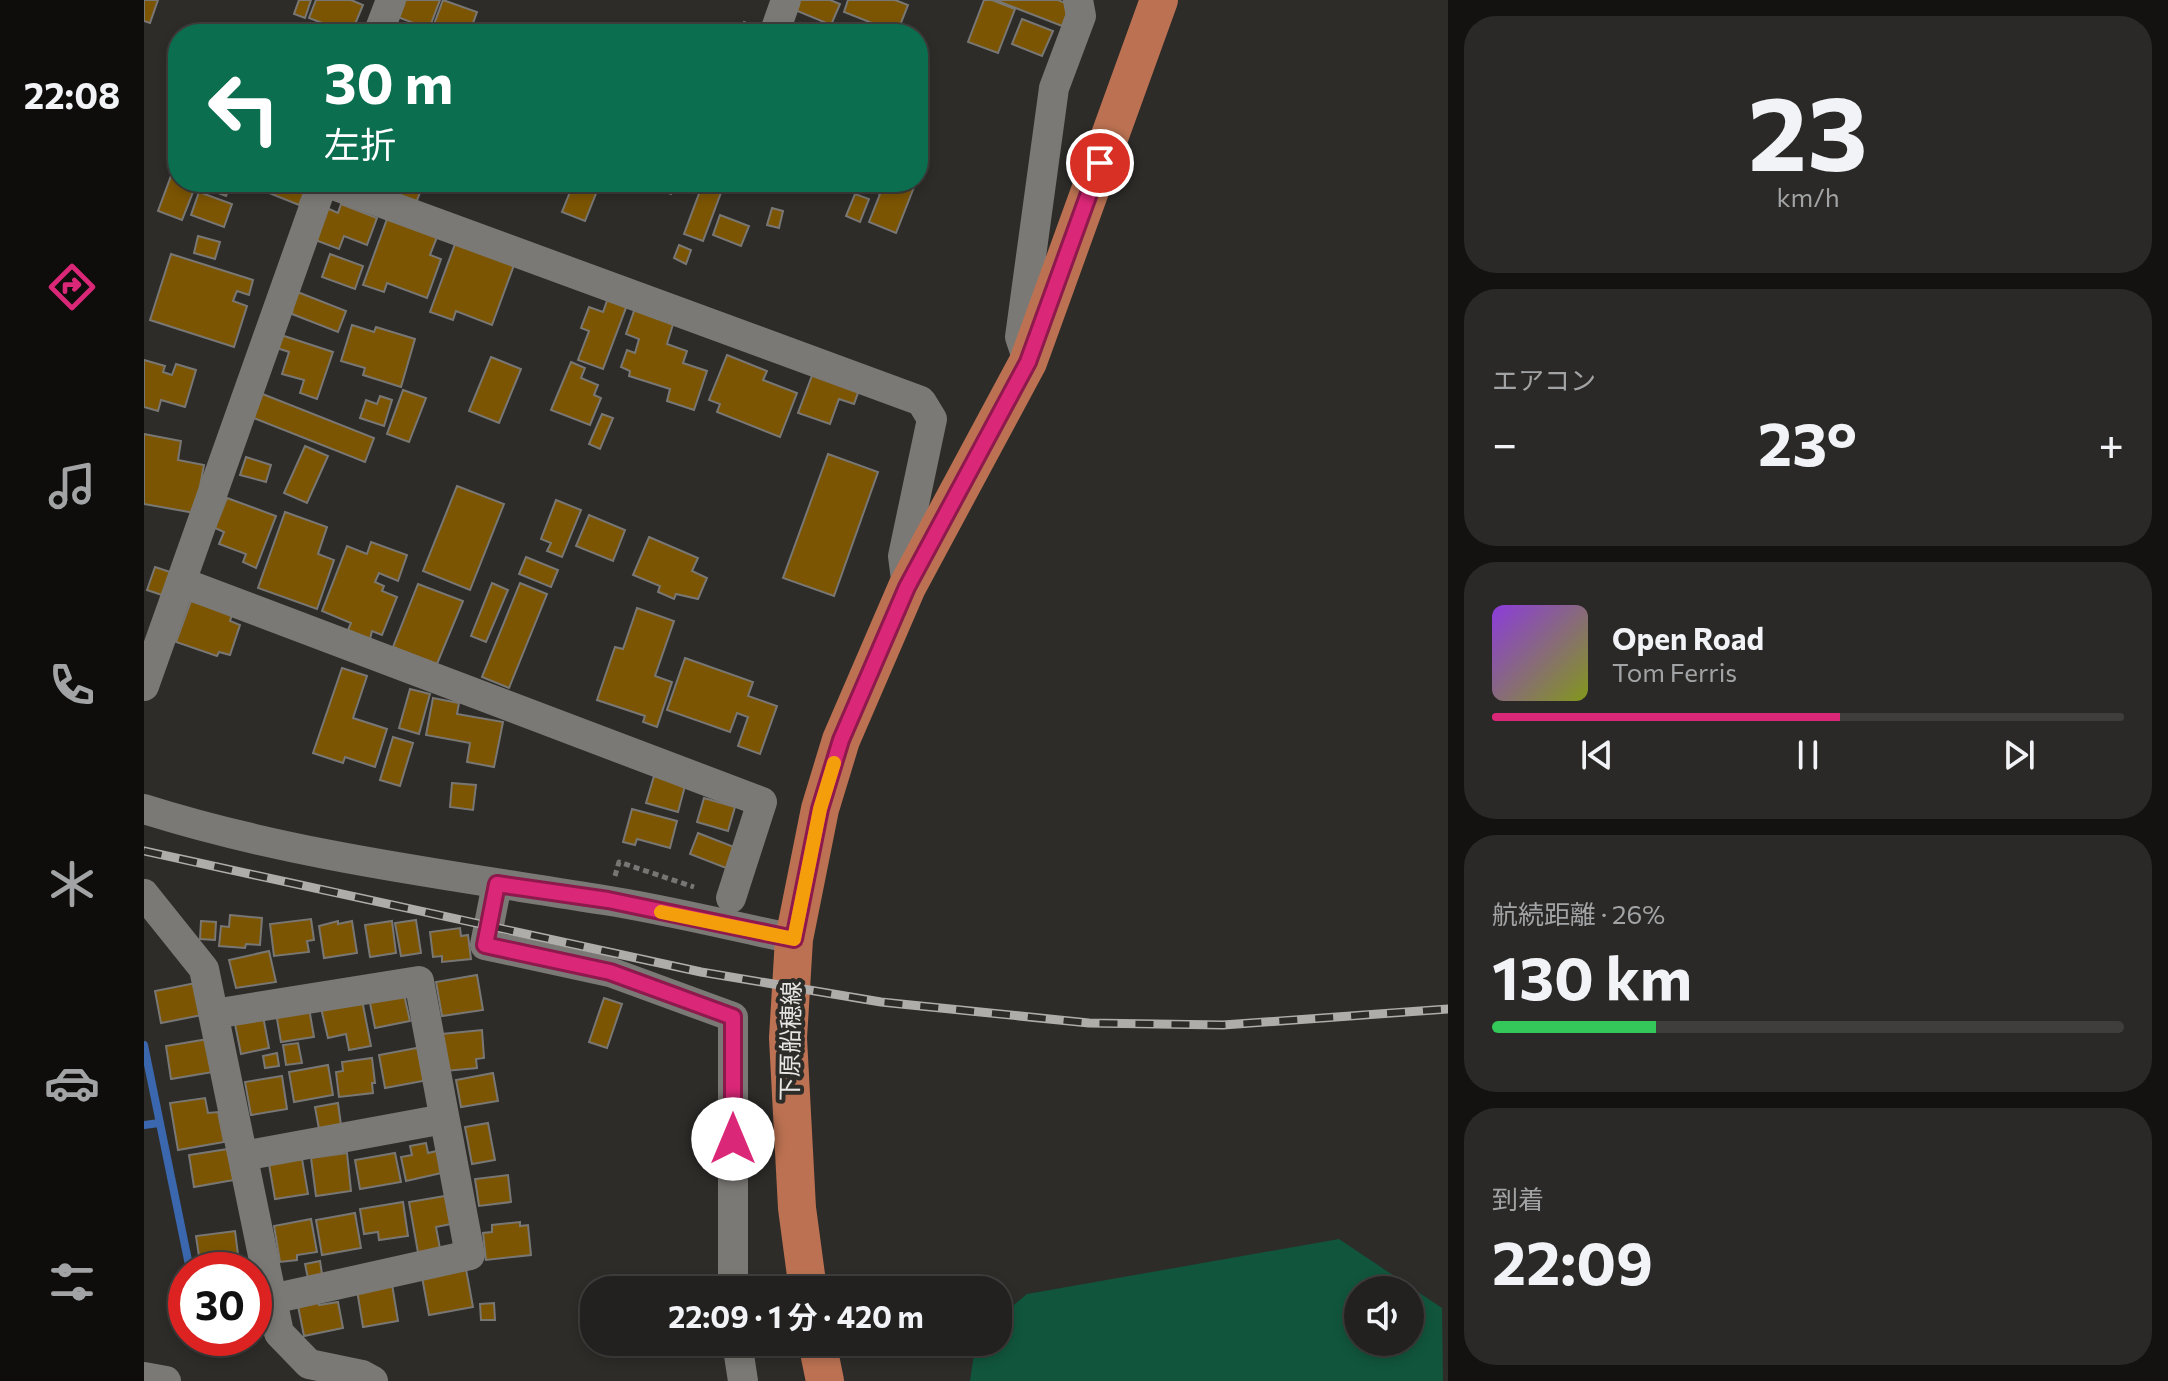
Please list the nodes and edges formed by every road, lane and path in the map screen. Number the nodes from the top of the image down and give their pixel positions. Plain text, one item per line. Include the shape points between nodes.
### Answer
1 (391, 0) edge
2 (786, 0) edge
3 (1078, 0) edge
4 (1159, 0) edge
5 (382, 24) edge
6 (778, 24) edge
7 (320, 192) edge
8 (351, 192) edge
9 (1028, 362) junction
10 (181, 582) junction
11 (907, 587) junction
12 (144, 686) edge
13 (144, 809) edge
14 (497, 884) junction
15 (144, 894) edge
16 (731, 898) dead end
17 (794, 939) junction
18 (214, 1014) junction
19 (444, 1119) junction
20 (243, 1156) junction
21 (262, 1252) edge
22 (733, 1276) edge
23 (806, 1276) edge
24 (272, 1299) joint
25 (739, 1356) edge
26 (820, 1356) edge
27 (144, 1377) edge
28 (166, 1381) edge
29 (373, 1381) edge
30 (743, 1381) edge
31 (825, 1381) edge

1 - 5 street
2 - 6 street
3 - 9 street via 1081,16 1054,88 1020,337
4 - 9 main road, 下原船穂線
7 - 10 street
8 - 11 street via 921,401 932,419 903,556
9 - 11 main road, 下原船穂線
10 - 12 street
10 - 16 street via 762,802
11 - 17 main road, 下原船穂線 via 831,772
13 - 14 street via 316,851
14 - 17 street via 608,900
14 - 22 street via 485,945 610,972 733,1017
15 - 18 street via 204,969
17 - 23 main road, 下原船穂線 via 790,1105
18 - 19 street via 419,981
18 - 20 street
19 - 20 street
19 - 24 street via 470,1255
20 - 21 street
24 - 29 street via 279,1333 309,1364
25 - 30 street
26 - 31 main road
27 - 28 street

